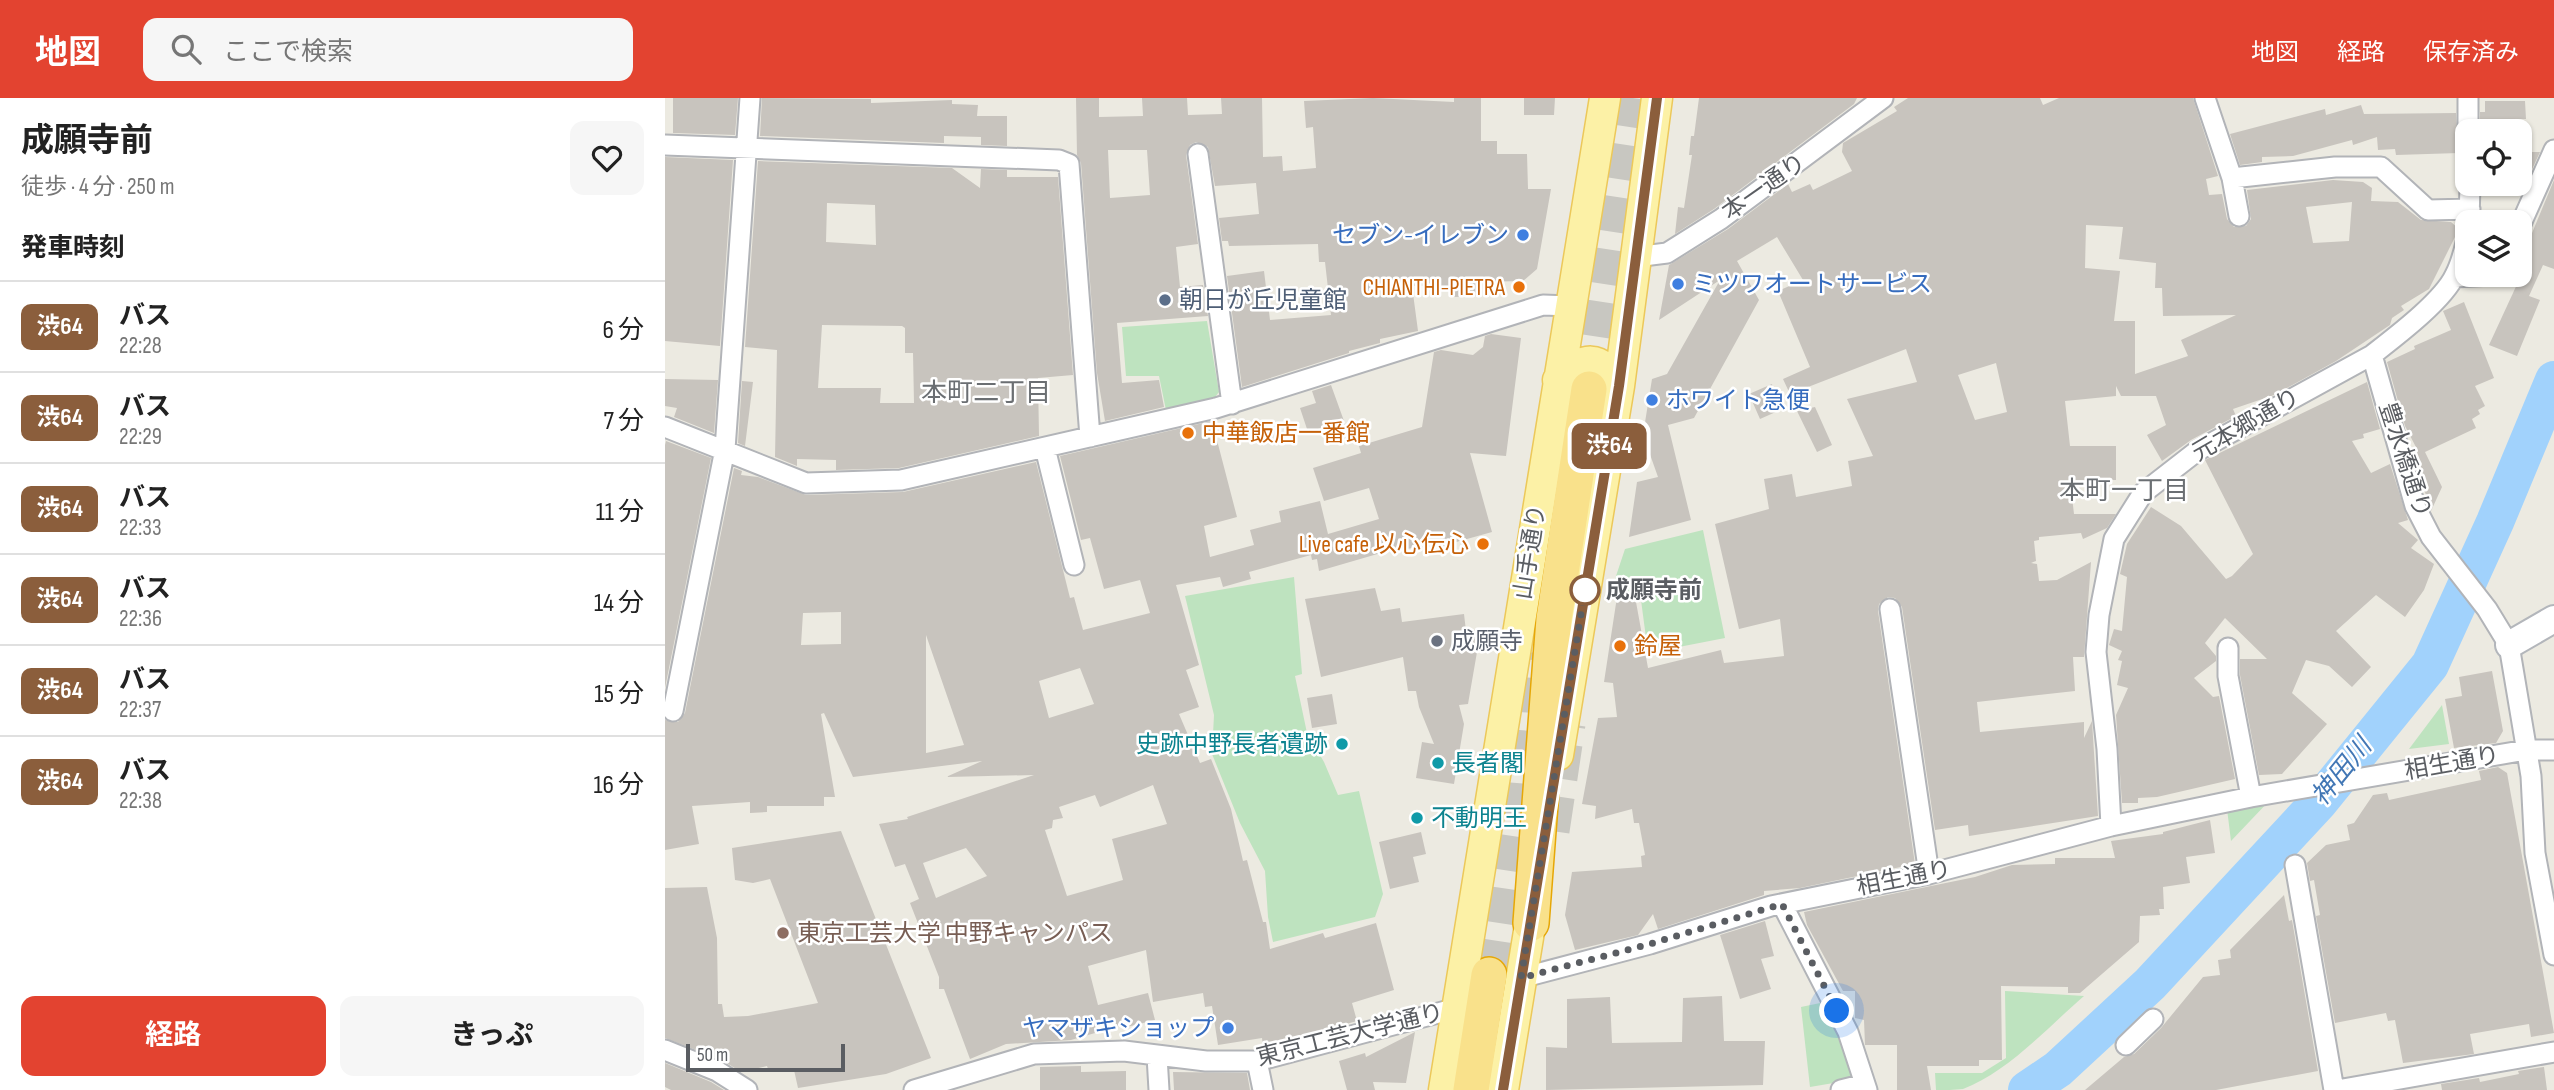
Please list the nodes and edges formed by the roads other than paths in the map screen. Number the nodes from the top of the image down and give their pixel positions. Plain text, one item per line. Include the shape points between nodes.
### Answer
1 (750, 98) edge
2 (1605, 98) edge
3 (1657, 98) edge
4 (1883, 98) edge
5 (2205, 98) edge
6 (2467, 98) edge
7 (2468, 119) edge
8 (665, 145) edge
9 (748, 148) junction
10 (2554, 150) edge
11 (1198, 154) dead end
12 (2232, 178) junction
13 (2527, 210) edge
14 (2455, 213) edge
15 (2239, 216) dead end
16 (1635, 257) junction
17 (2455, 277) edge
18 (1570, 306) junction
19 (2372, 355) junction
20 (1589, 385) junction
21 (1232, 404) junction
22 (665, 427) edge
23 (1090, 437) junction
24 (1045, 448) junction
25 (725, 449) junction
26 (1074, 565) dead end
27 (1890, 609) dead end
28 (2554, 619) edge
29 (2509, 645) junction
30 (2228, 648) dead end
31 (673, 711) dead end
32 (2526, 750) junction
33 (2554, 750) edge
34 (2251, 797) junction
35 (2105, 827) junction
36 (2295, 865) dead end
37 (1929, 874) junction
38 (1782, 904) junction
39 (1531, 923) joint
40 (2554, 955) edge
41 (1505, 976) junction
42 (1457, 1009) junction
43 (2153, 1019) dead end
44 (2126, 1045) dead end
45 (665, 1050) edge
46 (2554, 1052) edge
47 (1157, 1056) junction
48 (1257, 1061) junction
49 (1866, 1087) edge
50 (747, 1090) edge
51 (915, 1090) edge
52 (1159, 1090) edge
53 (1262, 1090) edge
54 (1444, 1090) edge
55 (1471, 1090) edge
56 (1503, 1090) edge
57 (1840, 1090) edge
58 (2335, 1090) edge

1 - 9 street
2 - 18 main road, 山手通り
3 - 16 main road, 山手通り
4 - 16 street, 本一通り via 1721,219 1667,253
5 - 12 street
6 - 7 street
8 - 9 street
9 - 23 street via 1069,164
9 - 25 street
10 - 13 street
11 - 21 street
12 - 14 street via 2381,167 2428,210
12 - 15 street
16 - 20 main road, 山手通り
17 - 19 street, 元本郷通り via 2425,310
18 - 20 main road, 山手通り
18 - 21 street via 1543,305
19 - 29 street, 豊水橋通り via 2415,506 2431,537
19 - 35 street, 元本郷通り via 2197,452 2143,493 2114,539 2096,652 2107,749
20 - 39 highway via 1554,619
20 - 42 main road, 山手通り
21 - 23 street
22 - 25 street
23 - 24 street
24 - 25 street via 901,480 806,483
24 - 26 street
25 - 31 street
27 - 37 street
28 - 29 street
29 - 32 street
30 - 34 street via 2228,676
32 - 33 street, 相生通り
32 - 34 street, 相生通り
32 - 40 street via 2535,853
34 - 35 street, 相生通り
35 - 37 street, 相生通り
36 - 58 street
37 - 38 street, 相生通り
38 - 41 street, 相生通り via 1650,944
38 - 49 street via 1848,1032
39 - 41 main road
41 - 55 highway
41 - 56 main road
42 - 48 street, 東京工芸大学通り
42 - 54 main road, 山手通り
43 - 44 street
45 - 50 street via 717,1071
46 - 58 street
47 - 48 street, 東京工芸大学通り
47 - 51 street, 東京工芸大学通り via 1124,1051 1034,1054
47 - 52 street
48 - 53 street
49 - 57 street

